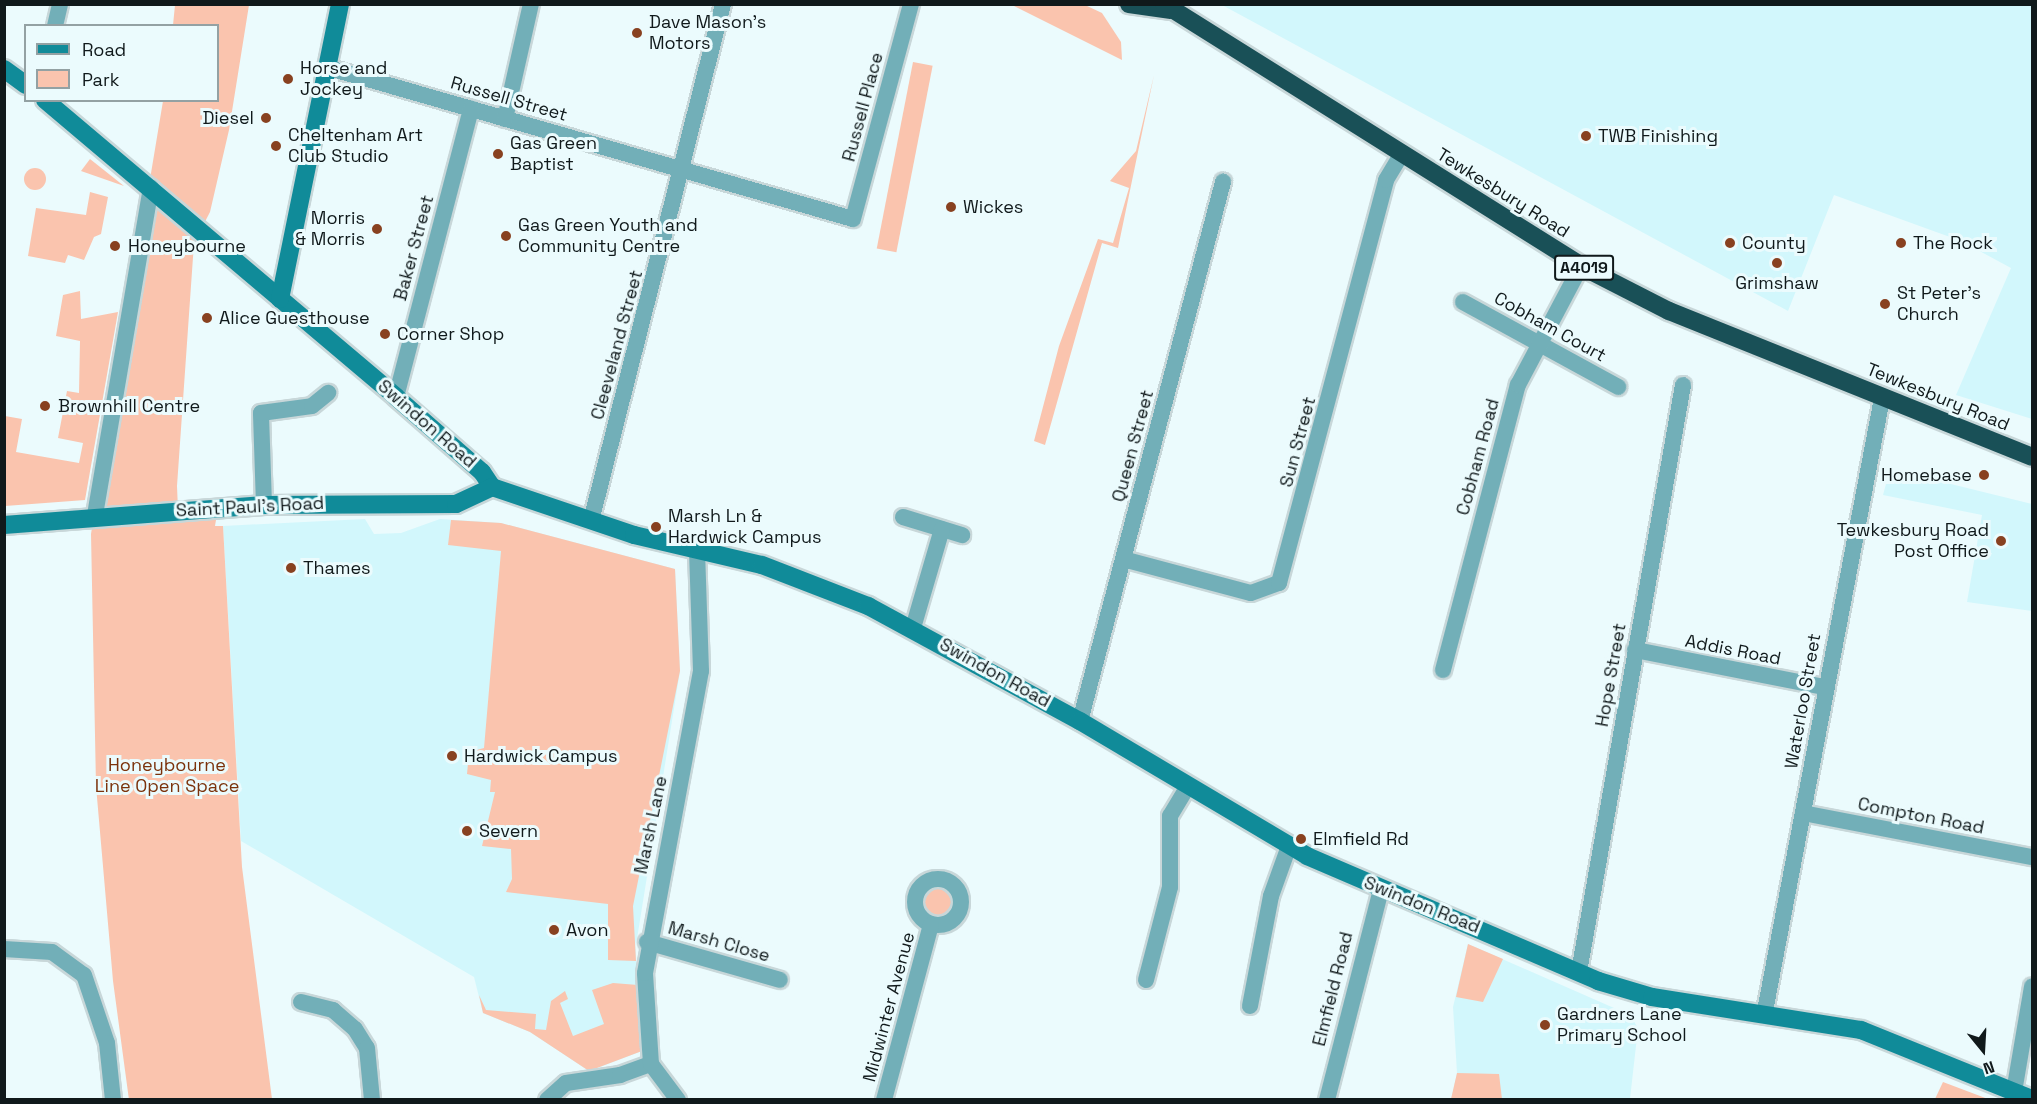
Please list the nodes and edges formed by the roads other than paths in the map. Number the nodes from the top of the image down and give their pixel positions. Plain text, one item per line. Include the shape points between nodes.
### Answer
1 (60, 4) edge
2 (340, 4) edge
3 (531, 4) edge
4 (723, 4) edge
5 (911, 4) edge
6 (1129, 4) edge
7 (1167, 7) edge
8 (55, 24) edge
9 (326, 67) junction
10 (4, 69) edge
11 (24, 84) edge
12 (47, 102) edge
13 (471, 109) junction
14 (505, 119) junction
15 (1401, 155) junction
16 (683, 170) junction
17 (1223, 182) dead end
18 (151, 188) junction
19 (853, 219) joint
20 (1581, 266) junction
21 (280, 299) junction
22 (1463, 302) dead end
23 (1541, 344) junction
24 (1683, 386) dead end
25 (1618, 387) dead end
26 (328, 393) dead end
27 (396, 397) junction
28 (1882, 398) junction
29 (2032, 458) edge
30 (492, 487) junction
31 (264, 505) junction
32 (95, 515) junction
33 (903, 517) dead end
34 (591, 521) junction
35 (4, 525) edge
36 (942, 529) junction
37 (962, 535) dead end
38 (697, 549) junction
39 (1123, 560) junction
40 (913, 628) junction
41 (1635, 650) junction
42 (1443, 670) dead end
43 (1824, 687) junction
44 (1080, 721) junction
45 (1188, 786) junction
46 (1803, 813) junction
47 (1289, 846) junction
48 (2032, 857) edge
49 (1380, 889) junction
50 (931, 925) dead end
51 (647, 942) junction
52 (4, 949) edge
53 (1579, 972) junction
54 (780, 980) dead end
55 (1146, 980) dead end
56 (2032, 987) edge
57 (301, 1002) dead end
58 (1250, 1006) dead end
59 (1765, 1011) junction
60 (651, 1064) junction
61 (2014, 1092) junction
62 (887, 1099) edge
63 (2032, 1099) edge
64 (113, 1100) edge
65 (372, 1100) edge
66 (546, 1100) edge
67 (678, 1100) edge
68 (1327, 1100) edge

1 - 8 street
2 - 9 street
3 - 14 street
4 - 16 street, Cleeveland Street
5 - 19 street, Russell Place
6 - 7 highway, Tewkesbury Road / A4019
7 - 15 highway, Tewkesbury Road / A4019
9 - 13 street, Russell Street
9 - 21 street
10 - 11 street
12 - 18 street, Swindon Road
13 - 14 street, Russell Street
13 - 27 street, Baker Street
14 - 16 street, Russell Street
15 - 20 highway, Tewkesbury Road / A4019
15 - 39 street, Sun Street via 1386,180 1279,583 1251,593
16 - 19 street, Russell Street
16 - 34 street, Cleeveland Street
17 - 39 street, Queen Street
18 - 21 street, Swindon Road
18 - 32 street
20 - 23 street, Cobham Road
20 - 28 highway, Tewkesbury Road / A4019 via 1669,311
21 - 27 street, Swindon Road
22 - 23 street, Cobham Court
23 - 25 street, Cobham Court
23 - 42 street, Cobham Road via 1518,385
24 - 41 street, Hope Street
26 - 31 street via 312,406 261,413
27 - 30 street, Swindon Road via 482,472
28 - 29 highway, Tewkesbury Road / A4019
28 - 43 street, Waterloo Street
30 - 31 street, Saint Paul's Road via 456,504
30 - 34 street, Swindon Road
31 - 32 street, Saint Paul's Road
32 - 35 street, Saint Paul's Road
33 - 36 street
34 - 38 street, Swindon Road
36 - 37 street
36 - 40 street
38 - 40 street, Swindon Road via 802,579
38 - 51 street, Marsh Lane via 701,671
39 - 44 street, Queen Street
40 - 44 street, Swindon Road
41 - 43 street, Addis Road
41 - 53 street, Hope Street
43 - 46 street, Waterloo Street
44 - 45 street, Swindon Road
45 - 47 street, Swindon Road
45 - 55 street via 1170,816 1170,887
46 - 48 street, Compton Road
46 - 59 street, Waterloo Street
47 - 49 street, Swindon Road
47 - 58 street via 1271,896
49 - 53 street, Swindon Road
49 - 68 street, Elmfield Road
50 - 62 street, Midwinter Avenue
51 - 54 street, Marsh Close
51 - 60 street, Marsh Lane
52 - 64 street via 52,952 84,975 107,1043
53 - 59 street, Swindon Road via 1643,995
56 - 61 street
57 - 65 street via 333,1010 355,1029 367,1048
59 - 61 street, Swindon Road via 1861,1030
60 - 66 street via 620,1075 566,1083
60 - 67 street
61 - 63 street, Swindon Road

